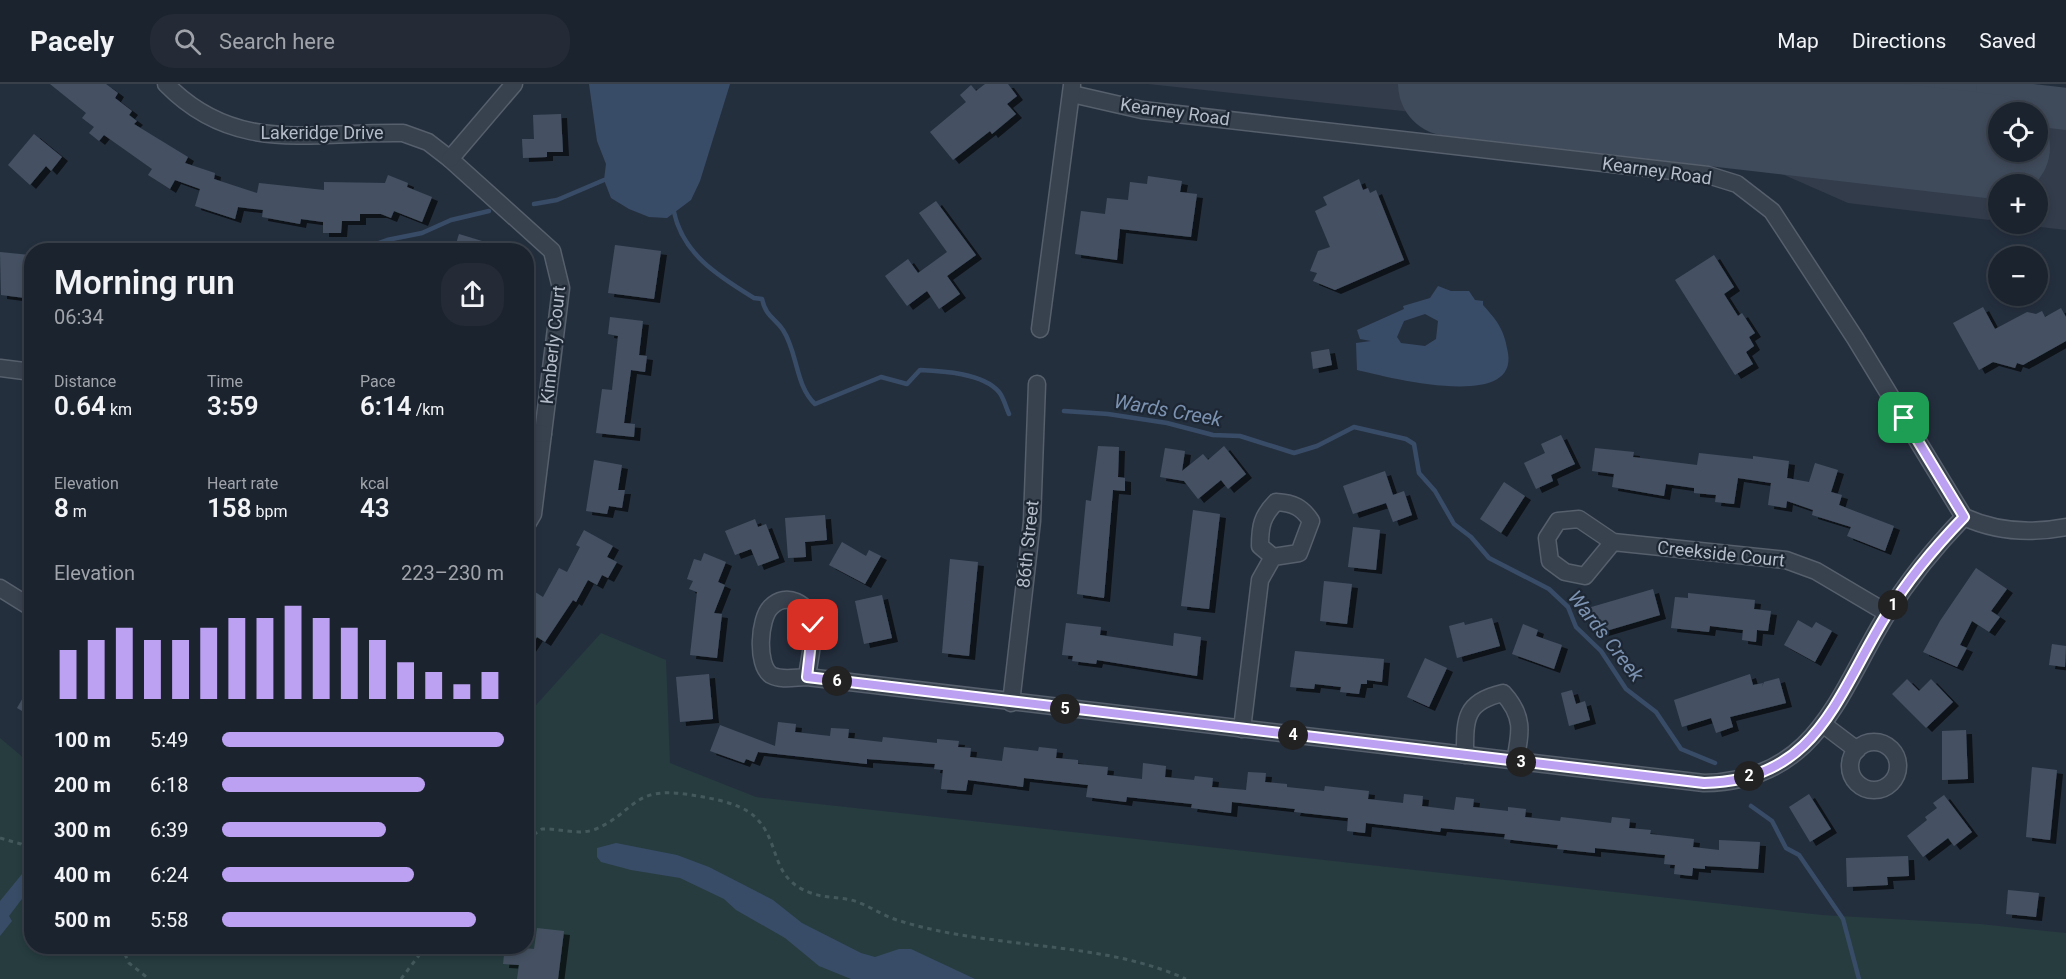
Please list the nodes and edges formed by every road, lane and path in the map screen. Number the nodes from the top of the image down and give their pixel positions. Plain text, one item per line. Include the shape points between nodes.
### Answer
1 (166, 84) edge
2 (514, 84) edge
3 (1072, 89) edge
4 (450, 159) junction
5 (1041, 328) dead end
6 (0, 369) edge
7 (24, 371) edge
8 (1037, 384) dead end
9 (535, 433) edge
10 (534, 474) edge
11 (1964, 517) junction
12 (2066, 527) edge
13 (1613, 542) dead end
14 (1273, 557) dead end
15 (0, 588) edge
16 (24, 603) edge
17 (1887, 613) junction
18 (807, 677) junction
19 (1011, 703) junction
20 (1824, 725) junction
21 (1242, 729) junction
22 (1857, 750) dead end
23 (1465, 755) junction
24 (1515, 761) junction
25 (534, 834) edge
26 (0, 837) edge
27 (24, 846) edge
28 (125, 954) edge
29 (420, 954) edge
30 (149, 979) edge
31 (401, 979) edge
32 (1186, 979) edge

1 - 4 street, Lakeridge Drive via 202,114 241,131 279,137 403,133 428,142
2 - 4 street
3 - 5 street
3 - 11 street, Kearney Road via 1142,110 1708,175 1737,184 1772,212 1855,338
4 - 9 street, Kimberly Court via 552,251 561,288
6 - 7 street
8 - 19 street, 86th Street via 1032,520
9 - 10 street, Kimberly Court
11 - 12 street via 1984,526 2017,531
11 - 17 street
13 - 17 street, Creekside Court via 1786,560 1816,571
14 - 21 street via 1260,580
15 - 16 street
17 - 20 street
18 - 18 street via 813,625 810,611 792,600 778,602 765,617 762,665 771,675 783,679
18 - 19 street
19 - 21 street
20 - 22 street
20 - 24 street via 1810,741 1768,769 1735,780 1716,782
21 - 23 street
23 - 24 street
23 - 24 street via 1469,712 1481,698 1503,693 1516,707 1520,727
25 - 32 path via 542,829 580,832 597,828 649,794 700,797 752,814 766,831 784,875 808,892 853,900 923,927 1091,952
26 - 27 path
28 - 30 path via 129,963
29 - 31 path

